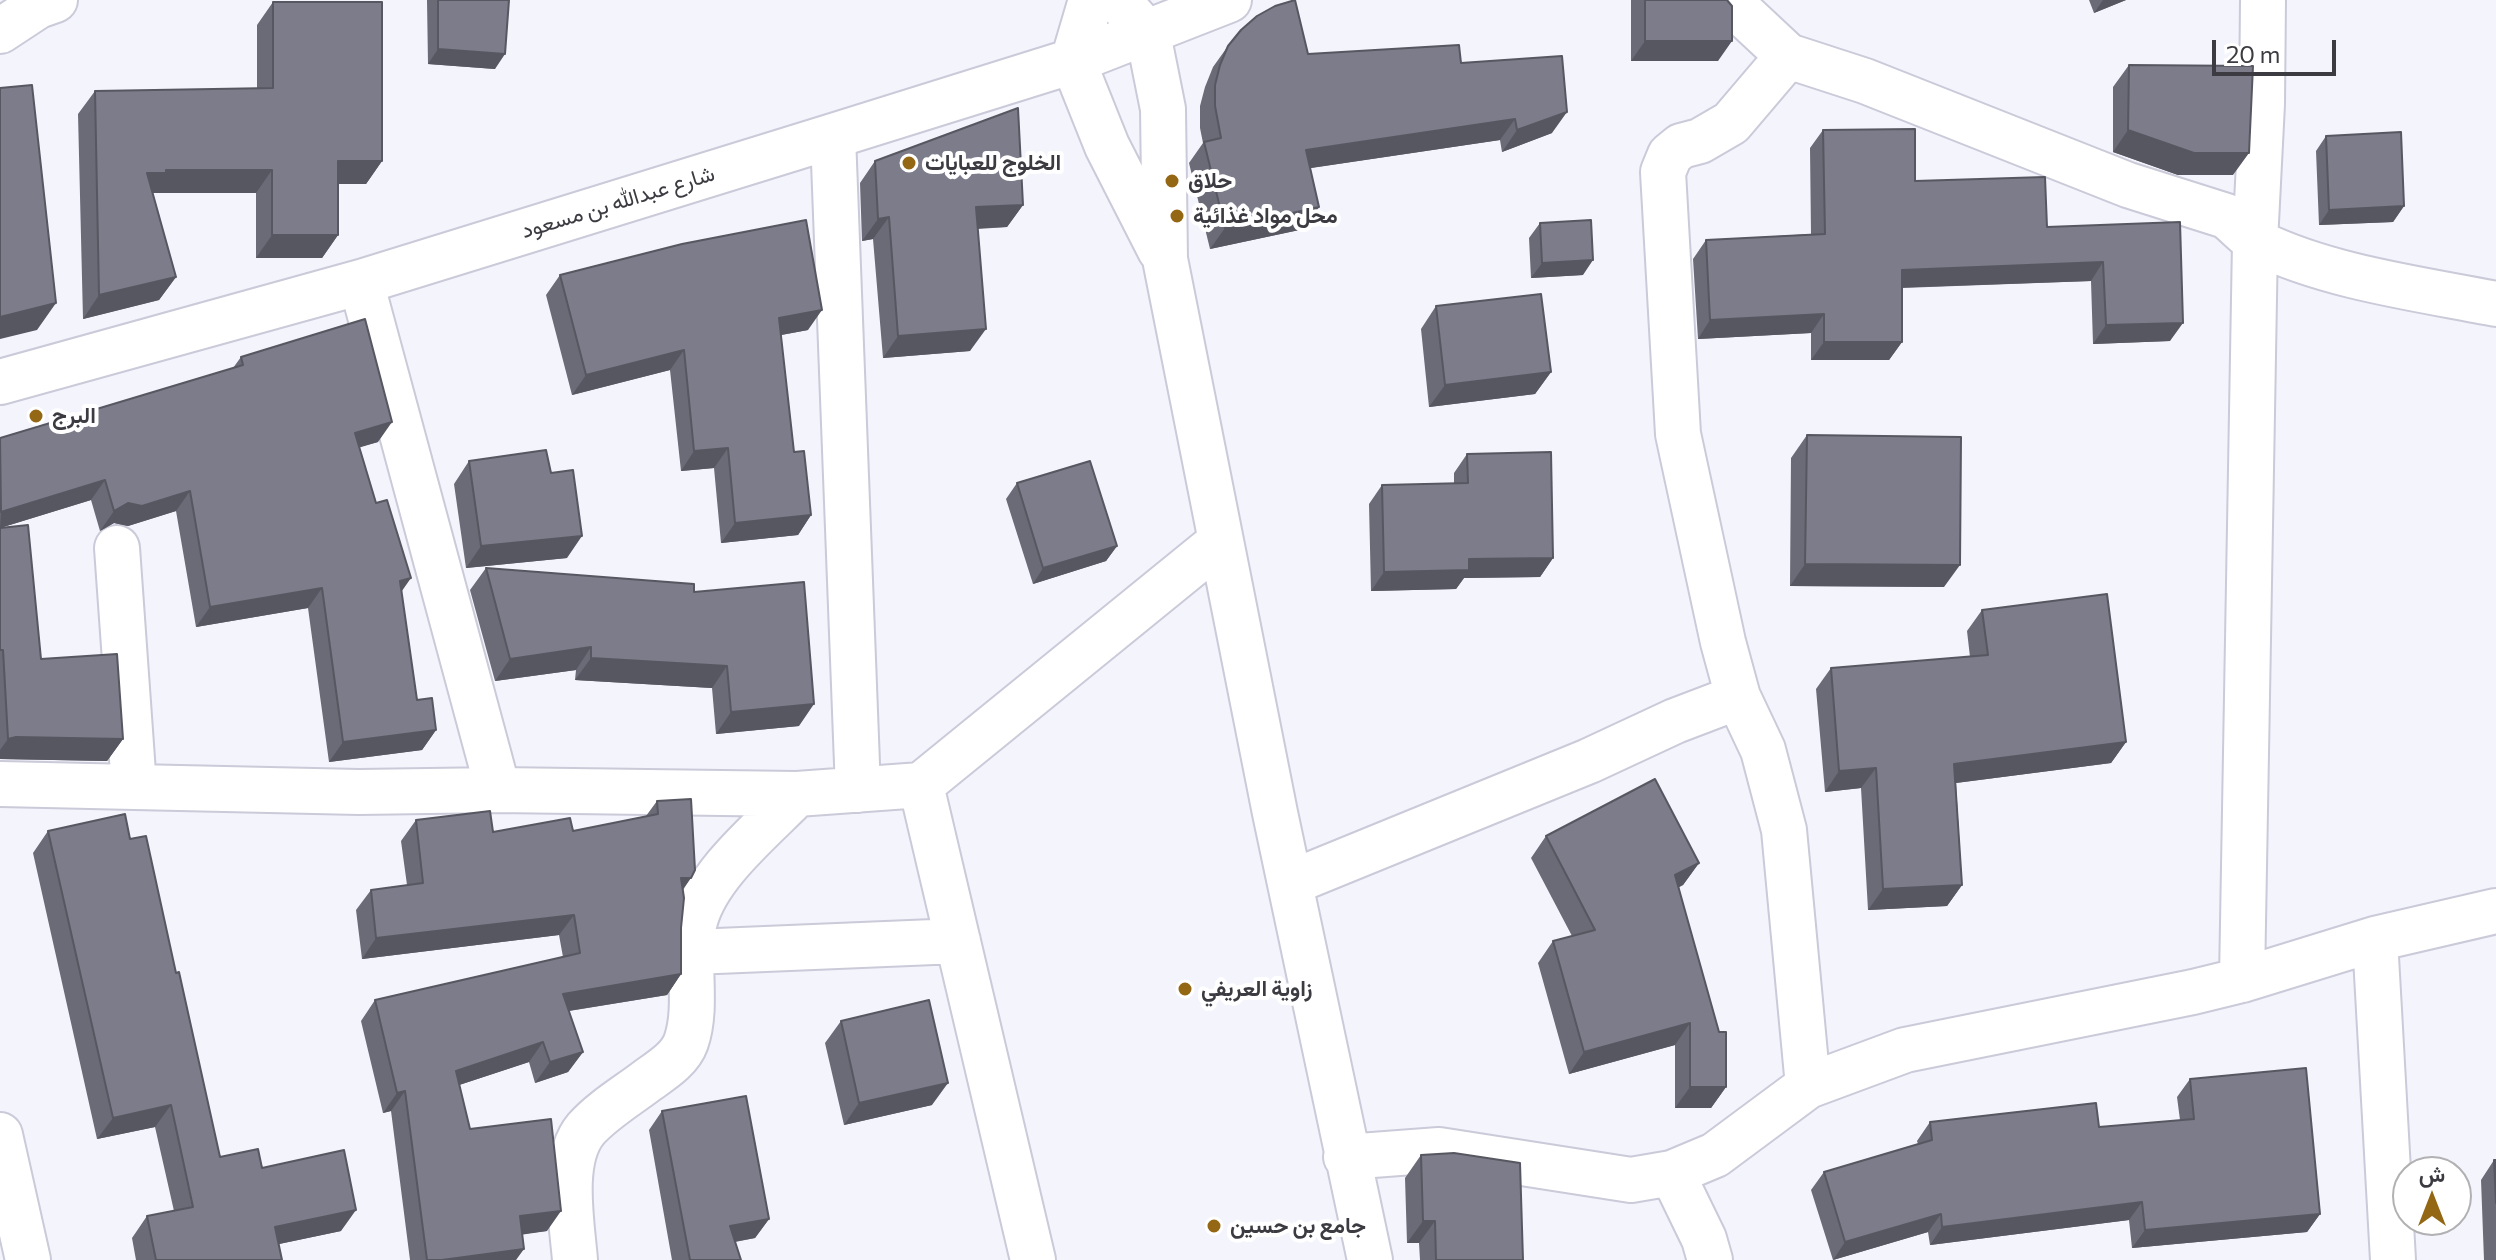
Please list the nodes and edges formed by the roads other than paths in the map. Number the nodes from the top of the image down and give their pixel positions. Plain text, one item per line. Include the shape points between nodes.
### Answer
1 (55, 0) edge
2 (1091, 0) edge
3 (1118, 0) edge
4 (1229, 0) edge
5 (1728, 0) edge
6 (2263, 0) edge
7 (0, 31) edge
8 (1148, 34) junction
9 (1788, 56) junction
10 (1073, 61) junction
11 (833, 136) junction
12 (2255, 242) junction
13 (1165, 259) junction
14 (361, 282) junction
15 (2496, 304) edge
16 (0, 382) edge
17 (1221, 541) junction
18 (117, 548) dead end
19 (1738, 697) junction
20 (0, 784) edge
21 (921, 785) junction
22 (134, 787) junction
23 (498, 790) junction
24 (858, 790) junction
25 (797, 794) junction
26 (1290, 883) junction
27 (2496, 911) edge
28 (2375, 939) junction
29 (958, 941) junction
30 (693, 952) junction
31 (2242, 980) junction
32 (1808, 1086) junction
33 (0, 1135) edge
34 (1346, 1157) junction
35 (1672, 1173) junction
36 (28, 1260) edge
37 (575, 1260) edge
38 (1033, 1260) edge
39 (1370, 1260) edge
40 (1710, 1260) edge
41 (2393, 1260) edge

1 - 7 street
2 - 10 street
3 - 8 street
4 - 8 street, شارع عبدالله بن مسعود
5 - 9 street
6 - 12 street
8 - 10 street, شارع عبدالله بن مسعود
8 - 13 street via 1163,109
9 - 12 street via 2128,185 2226,216
9 - 19 street via 1731,123 1681,146 1663,172 1678,434
10 - 11 street, شارع عبدالله بن مسعود
10 - 13 street via 1107,146
11 - 14 street, شارع عبدالله بن مسعود
11 - 24 street
12 - 15 street via 2333,271
12 - 31 street
13 - 17 street
14 - 16 street, شارع عبدالله بن مسعود
14 - 23 street
17 - 21 street
17 - 26 street
18 - 22 street
19 - 26 street
19 - 32 street via 1763,750 1784,830
20 - 22 street
21 - 24 street
21 - 29 street
22 - 23 street
23 - 25 street
24 - 25 street
25 - 30 street via 710,884 694,922
26 - 34 street
27 - 28 street
28 - 31 street
28 - 41 street
29 - 30 street
29 - 38 street
30 - 37 street via 686,1045 583,1132 574,1154 569,1182
31 - 32 street via 1905,1050
32 - 35 street via 1715,1155
33 - 36 street
34 - 35 street via 1439,1150 1631,1180
34 - 39 street
35 - 40 street

